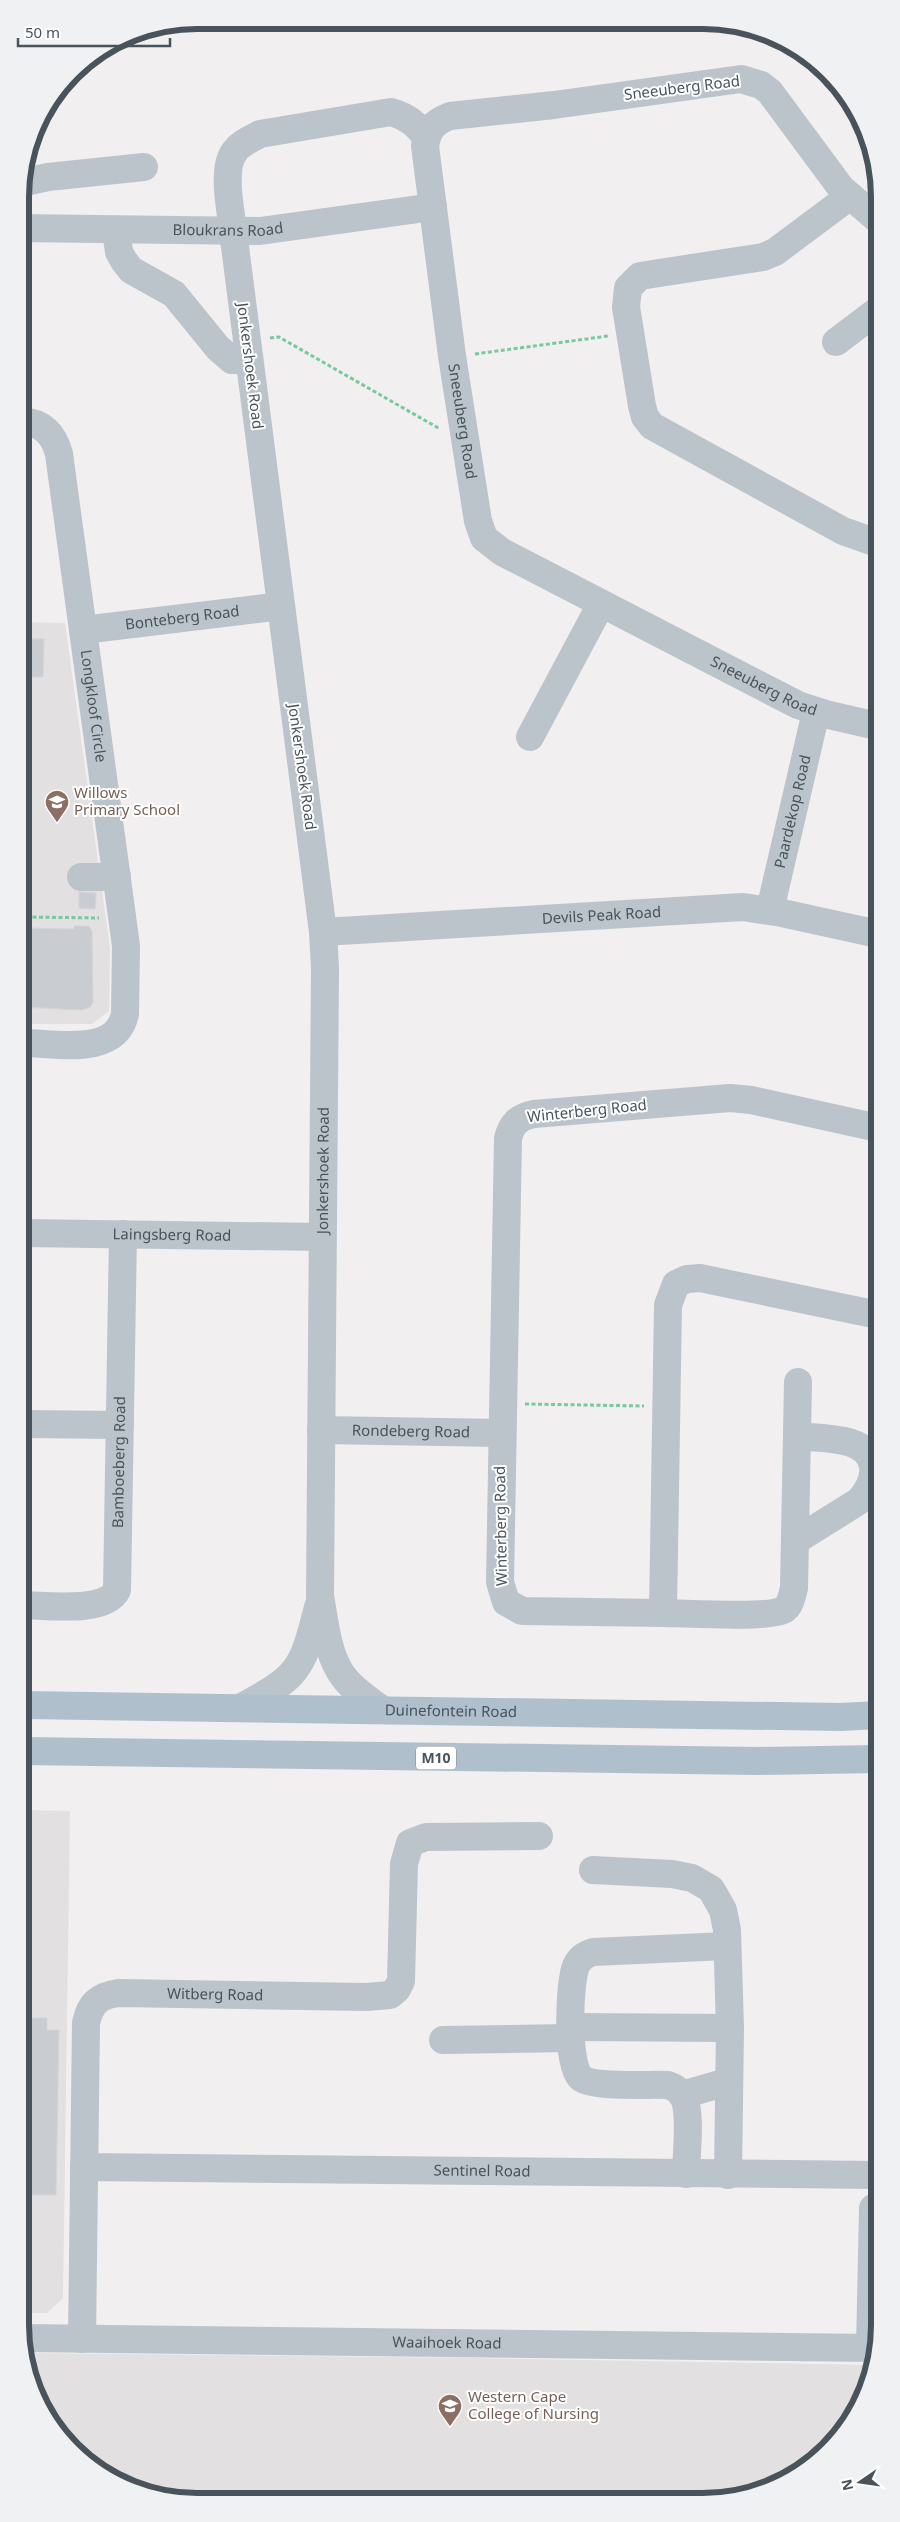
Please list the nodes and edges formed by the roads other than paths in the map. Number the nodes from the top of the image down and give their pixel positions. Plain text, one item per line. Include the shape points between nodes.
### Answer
1 (426, 137) junction
2 (144, 167) dead end
3 (30, 181) edge
4 (867, 205) edge
5 (433, 207) junction
6 (29, 228) edge
7 (116, 230) junction
8 (233, 231) junction
9 (871, 316) edge
10 (836, 342) dead end
11 (250, 360) junction
12 (29, 423) edge
13 (871, 541) edge
14 (601, 604) junction
15 (280, 606) junction
16 (83, 630) junction
17 (816, 712) junction
18 (871, 725) edge
19 (530, 736) dead end
20 (81, 877) dead end
21 (117, 877) junction
22 (770, 910) junction
23 (324, 932) junction
24 (871, 932) edge
25 (29, 1043) edge
26 (871, 1126) edge
27 (29, 1233) edge
28 (123, 1234) junction
29 (322, 1238) junction
30 (871, 1314) edge
31 (798, 1382) dead end
32 (29, 1424) edge
33 (120, 1425) junction
34 (321, 1430) junction
35 (501, 1434) junction
36 (796, 1436) junction
37 (871, 1461) edge
38 (871, 1478) edge
39 (795, 1541) junction
40 (320, 1596) junction
41 (29, 1605) edge
42 (663, 1613) junction
43 (29, 1705) edge
44 (240, 1708) junction
45 (381, 1709) junction
46 (871, 1715) edge
47 (29, 1751) edge
48 (871, 1759) edge
49 (539, 1836) dead end
50 (593, 1870) dead end
51 (727, 1946) junction
52 (730, 2028) junction
53 (571, 2032) junction
54 (443, 2040) dead end
55 (728, 2082) junction
56 (682, 2095) junction
57 (84, 2167) junction
58 (686, 2174) junction
59 (728, 2175) junction
60 (871, 2175) edge
61 (30, 2338) edge
62 (82, 2339) junction
63 (870, 2348) edge

1 - 4 street, Sneeuberg Road via 435,122 450,116 741,79 761,85 770,92 841,188
1 - 5 street, Sneeuberg Road via 425,154
1 - 8 street, Jonkershoek Road via 415,123 391,112 260,134 234,152 228,164
2 - 3 street
4 - 13 street, Sneeuberg Road via 762,257 640,276 628,288 626,307 642,406 652,426 844,531
5 - 8 street, Bloukrans Road via 260,231
5 - 14 street, Sneeuberg Road via 463,432 480,530 492,546
6 - 7 street, Bloukrans Road
7 - 8 street, Bloukrans Road
7 - 11 street via 119,252 132,270 174,294 218,348 232,360
8 - 11 street, Jonkershoek Road
9 - 10 street
11 - 15 street, Jonkershoek Road
12 - 16 street, Longkloof Circle via 40,425 57,445
14 - 17 street, Sneeuberg Road
14 - 19 street
15 - 16 street, Bonteberg Road
15 - 23 street, Jonkershoek Road
16 - 21 street, Longkloof Circle
17 - 18 street, Sneeuberg Road
17 - 22 street, Paardekop Road
20 - 21 street
21 - 25 street, Longkloof Circle via 126,946 125,1014 120,1029 98,1043
22 - 23 street, Devils Peak Road via 743,907
22 - 24 street, Devils Peak Road
23 - 29 street, Jonkershoek Road
26 - 35 street, Winterberg Road via 730,1098 534,1114 517,1120 508,1138
27 - 28 street, Laingsberg Road
28 - 29 street, Laingsberg Road
28 - 33 street, Bamboeberg Road
29 - 34 street, Jonkershoek Road
30 - 42 street via 700,1278 676,1284 668,1305
31 - 36 street, Winterberg Road
32 - 33 street
33 - 41 street, Bamboeberg Road via 118,1584 114,1596 94,1605
34 - 35 street, Rondeberg Road
34 - 40 street, Jonkershoek Road
35 - 42 street, Winterberg Road via 500,1582 506,1602 522,1612
36 - 37 street via 856,1444
36 - 39 street, Winterberg Road
38 - 39 street via 868,1492 859,1501
39 - 42 street, Winterberg Road via 794,1588 790,1602 779,1612
40 - 44 street, Jonkershoek Road via 302,1662 290,1678
40 - 45 street, Jonkershoek Road via 328,1638 342,1675
43 - 44 main road, Duinefontein Road
44 - 45 main road, Duinefontein Road
45 - 46 main road, Duinefontein Road
47 - 48 main road, M10 via 756,1761
49 - 57 street, Witberg Road via 426,1837 410,1843 404,1864 403,1971 397,1989 390,1995 118,1994 100,1998 92,2004 86,2023
50 - 51 street via 692,1878 711,1890 723,1910
51 - 52 street
51 - 53 street via 603,1950 584,1955 573,1977
52 - 53 street
52 - 55 street
53 - 54 street
53 - 56 street via 575,2068 586,2081 668,2084
55 - 56 street
55 - 59 street
56 - 58 street via 687,2112
57 - 58 street, Sentinel Road
57 - 62 street, Witberg Road
58 - 59 street, Sentinel Road
59 - 60 street, Sentinel Road
61 - 62 street, Waaihoek Road
62 - 63 street, Waaihoek Road

